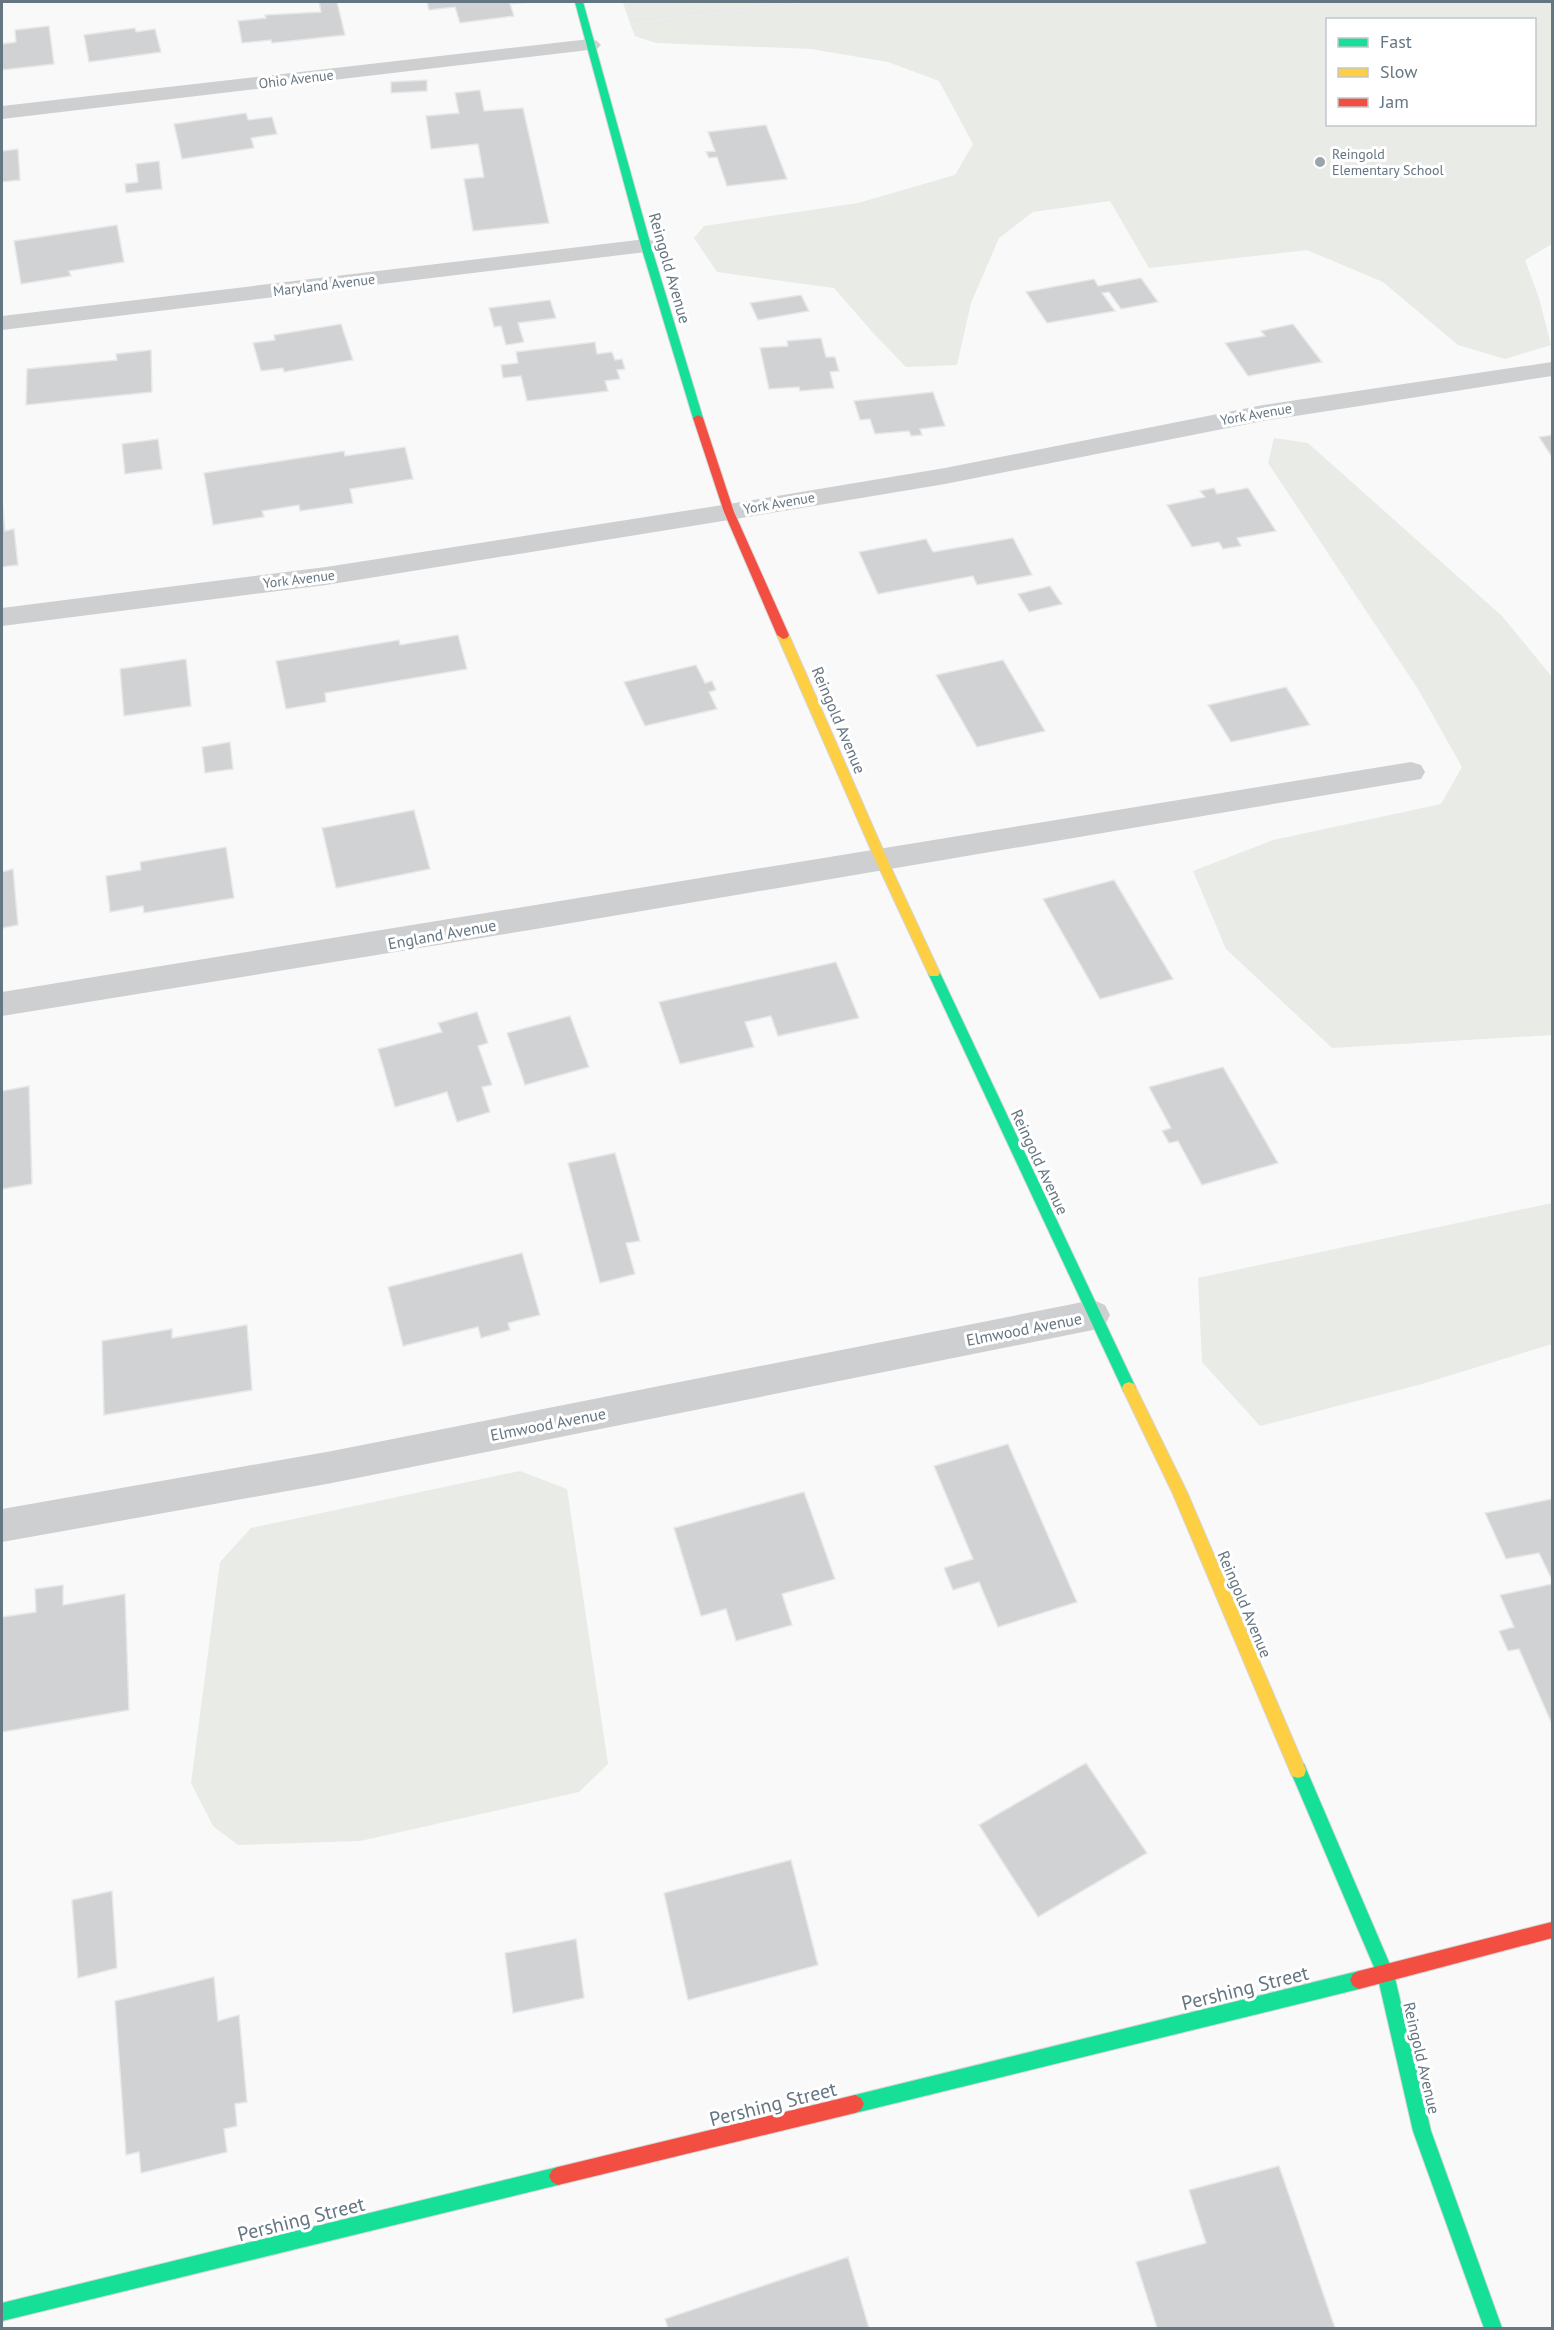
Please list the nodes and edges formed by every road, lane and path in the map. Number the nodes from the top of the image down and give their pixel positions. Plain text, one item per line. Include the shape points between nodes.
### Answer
1 (579, 2) edge
2 (590, 45) junction
3 (2, 113) edge
4 (646, 246) junction
5 (2, 323) edge
6 (1552, 369) edge
7 (729, 512) junction
8 (2, 617) edge
9 (1411, 772) dead end
10 (881, 859) junction
11 (2, 1004) edge
12 (1093, 1316) junction
13 (2, 1526) edge
14 (1552, 1930) edge
15 (1385, 1974) junction
16 (2, 2312) edge
17 (1493, 2328) edge

1 - 2 street, Reingold Avenue
2 - 3 street, Ohio Avenue
2 - 4 street, Reingold Avenue
4 - 5 street, Maryland Avenue
4 - 7 street, Reingold Avenue
6 - 7 street, York Avenue via 1263,412 945,476
7 - 8 street, York Avenue via 326,576
7 - 10 street, Reingold Avenue
9 - 10 street, England Avenue
10 - 11 street, England Avenue
10 - 12 street, Reingold Avenue
12 - 13 street, Elmwood Avenue via 332,1467
12 - 15 street, Reingold Avenue via 1180,1492
14 - 15 street, Pershing Street
15 - 16 street, Pershing Street
15 - 17 street, Reingold Avenue via 1422,2131

